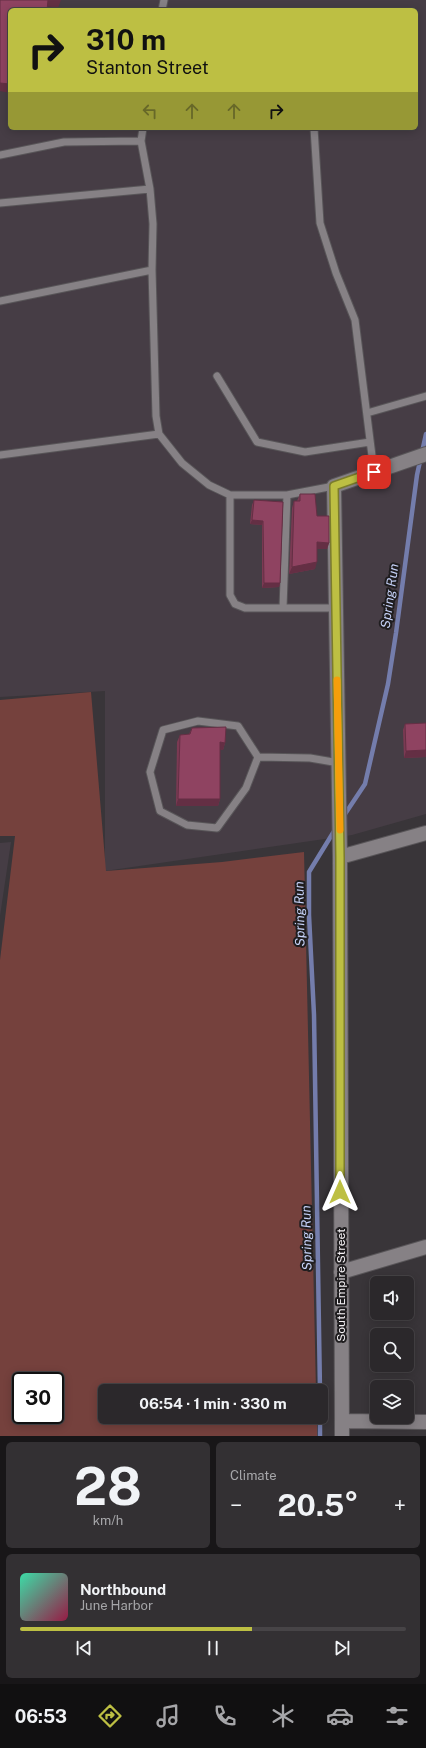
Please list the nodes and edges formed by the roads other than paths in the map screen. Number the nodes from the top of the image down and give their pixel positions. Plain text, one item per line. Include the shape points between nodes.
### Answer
1 (143, 130) edge
2 (314, 130) edge
3 (141, 141) junction
4 (0, 155) edge
5 (150, 189) junction
6 (0, 203) edge
7 (152, 270) junction
8 (0, 301) edge
9 (217, 376) dead end
10 (426, 396) edge
11 (367, 413) junction
12 (159, 434) junction
13 (370, 442) junction
14 (426, 454) edge
15 (0, 455) edge
16 (374, 472) junction
17 (334, 486) junction
18 (230, 495) junction
19 (287, 495) junction
20 (283, 608) junction
21 (336, 608) junction
22 (258, 757) junction
23 (339, 763) junction
24 (426, 833) edge
25 (340, 857) junction
26 (426, 1247) edge
27 (340, 1272) junction
28 (342, 1421) junction
29 (426, 1422) edge
30 (342, 1436) edge

1 - 3 lane
2 - 11 lane via 320,223 355,320
3 - 4 lane via 64,142
3 - 5 lane
5 - 6 lane
5 - 7 lane
7 - 8 lane
7 - 12 lane via 156,416
9 - 13 lane via 257,442 305,452
10 - 11 lane
11 - 13 lane
12 - 15 lane
12 - 18 lane via 182,463 209,485
13 - 16 lane
14 - 16 street
16 - 17 street
17 - 19 lane
17 - 21 street, South Empire Street
18 - 19 lane
18 - 20 lane via 230,595 235,604 245,608
19 - 20 lane
20 - 21 lane
21 - 23 street, South Empire Street
22 - 22 lane via 246,788 217,828 187,825 160,811 150,772 163,730 198,721 238,726
22 - 23 lane via 310,758
23 - 25 street, South Empire Street
24 - 25 street
25 - 27 street, South Empire Street
26 - 27 street
27 - 28 street, South Empire Street
28 - 29 street
28 - 30 street, South Empire Street

